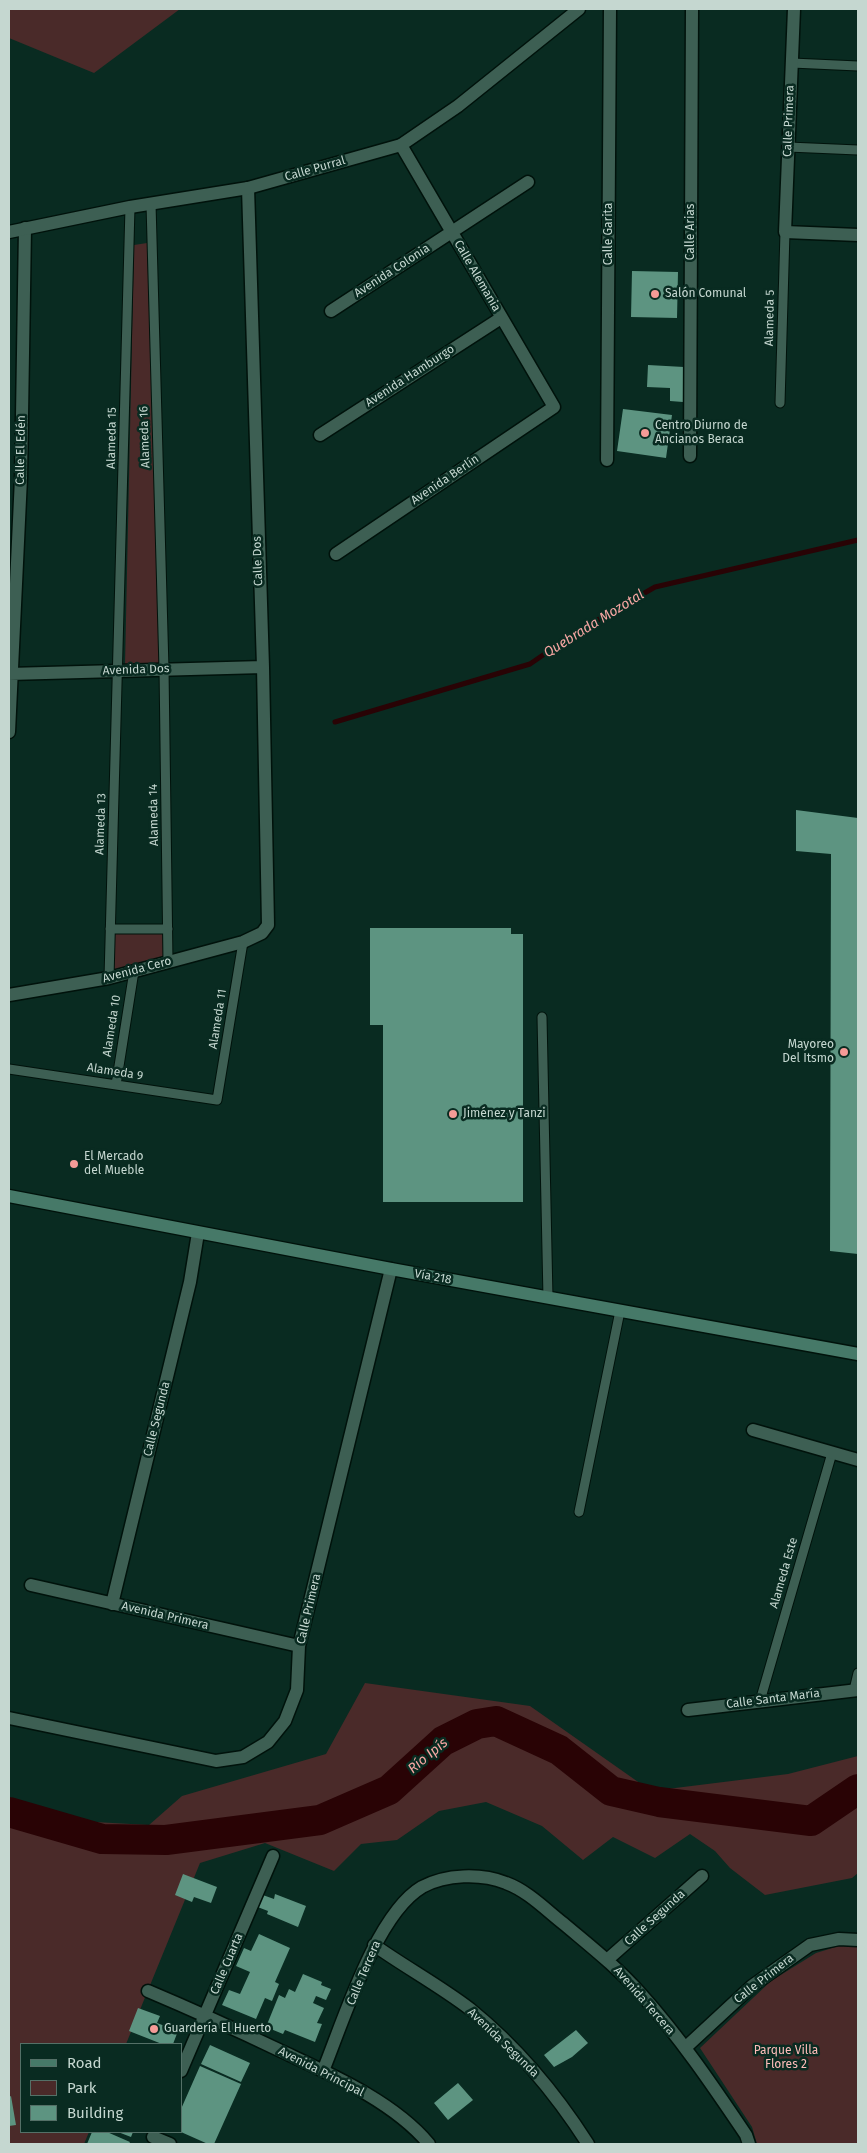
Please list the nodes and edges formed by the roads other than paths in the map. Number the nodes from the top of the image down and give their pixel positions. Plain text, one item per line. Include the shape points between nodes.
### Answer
1 (579, 9) edge
2 (610, 9) edge
3 (692, 9) edge
4 (794, 9) edge
5 (792, 63) junction
6 (858, 66) edge
7 (401, 145) junction
8 (788, 147) junction
9 (858, 150) edge
10 (528, 182) dead end
11 (248, 188) junction
12 (151, 204) junction
13 (130, 207) junction
14 (25, 228) junction
15 (9, 232) edge
16 (452, 232) junction
17 (785, 232) junction
18 (858, 235) edge
19 (331, 311) dead end
20 (501, 318) junction
21 (780, 403) dead end
22 (554, 406) joint
23 (320, 434) dead end
24 (690, 456) dead end
25 (607, 460) dead end
26 (336, 554) dead end
27 (263, 667) junction
28 (164, 669) junction
29 (119, 670) junction
30 (10, 674) edge
31 (9, 732) edge
32 (110, 929) junction
33 (168, 929) junction
34 (262, 933) joint
35 (243, 942) junction
36 (168, 962) junction
37 (134, 971) junction
38 (109, 978) junction
39 (9, 995) edge
40 (542, 1016) dead end
41 (9, 1069) edge
42 (116, 1085) junction
43 (217, 1100) joint
44 (9, 1196) edge
45 (198, 1233) junction
46 (391, 1269) junction
47 (548, 1298) junction
48 (620, 1311) junction
49 (858, 1354) edge
50 (753, 1430) dead end
51 (832, 1453) junction
52 (858, 1460) edge
53 (579, 1512) dead end
54 (31, 1585) dead end
55 (112, 1604) junction
56 (299, 1646) junction
57 (858, 1673) edge
58 (856, 1690) edge
59 (760, 1701) junction
60 (688, 1710) dead end
61 (9, 1718) edge
62 (274, 1856) dead end
63 (702, 1876) dead end
64 (451, 1877) joint
65 (858, 1940) edge
66 (374, 1945) junction
67 (608, 1960) junction
68 (148, 1991) dead end
69 (205, 2015) junction
70 (685, 2048) junction
71 (182, 2069) edge
72 (323, 2071) junction
73 (153, 2138) edge
74 (170, 2144) edge
75 (429, 2144) edge
76 (588, 2144) edge
77 (749, 2144) edge

1 - 7 street, Calle Purral via 458,106
2 - 25 street, Calle Garita
3 - 24 street, Calle Arias
4 - 5 street, Calle Primera
5 - 6 lane
5 - 8 street, Calle Primera
7 - 11 street, Calle Purral
7 - 16 street, Calle Alemania
8 - 9 lane
8 - 17 street, Calle Primera
10 - 16 street, Avenida Colonia
11 - 12 street, Calle Purral
11 - 27 street, Calle Dos
12 - 13 street, Calle Purral
12 - 28 lane, Alameda 16
13 - 14 street, Calle Purral
13 - 29 lane, Alameda 15
14 - 15 street, Calle Purral
14 - 30 street, Calle El Edén via 21,478
16 - 19 street, Avenida Colonia
16 - 20 street, Calle Alemania
17 - 18 street
17 - 21 lane, Alameda 5
20 - 22 street, Calle Alemania
20 - 23 street, Avenida Hamburgo
22 - 26 street, Avenida Berlín
27 - 28 street, Avenida Dos
27 - 34 street, Calle Dos via 269,912 268,925
28 - 29 street, Avenida Dos
28 - 33 lane, Alameda 14
29 - 30 street, Avenida Dos
29 - 32 lane, Alameda 13
30 - 31 street, Calle El Edén
32 - 33 lane
32 - 38 lane, Alameda 13
33 - 36 lane, Alameda 14
34 - 35 street, Avenida Cero
35 - 36 street, Avenida Cero
35 - 43 lane, Alameda 11
36 - 37 street, Avenida Cero
37 - 38 street, Avenida Cero
37 - 42 lane, Alameda 10
38 - 39 street, Avenida Cero
40 - 47 lane
41 - 42 lane, Alameda 9
42 - 43 lane, Alameda 9
44 - 45 main road, Vía 218
45 - 46 main road, Vía 218
45 - 55 street, Calle Segunda via 190,1282
46 - 47 main road, Vía 218
46 - 56 street, Calle Primera
47 - 48 main road, Vía 218
48 - 49 main road, Vía 218
48 - 53 lane
50 - 51 street
51 - 52 street
51 - 59 lane, Alameda Este
54 - 55 street, Avenida Primera
55 - 56 street, Avenida Primera
56 - 61 street, Calle Primera via 297,1690 285,1721 268,1742 243,1757 216,1761
57 - 58 lane
58 - 59 street, Calle Santa María
59 - 60 street, Calle Santa María
62 - 69 street, Calle Cuarta
63 - 67 street, Calle Segunda
64 - 66 street, Calle Tercera via 422,1888 396,1911
64 - 67 street, Avenida Tercera via 484,1877 507,1883 529,1895
65 - 70 street, Calle Primera via 810,1945 752,1986
66 - 72 street, Calle Tercera
66 - 76 street, Avenida Segunda via 470,2009 484,2022 560,2101
67 - 70 street, Avenida Tercera
68 - 69 street, Avenida Principal
69 - 71 street, Calle Cuarta
69 - 72 street, Avenida Principal
70 - 77 street, Avenida Tercera
72 - 75 street, Avenida Principal via 377,2101
73 - 74 street

